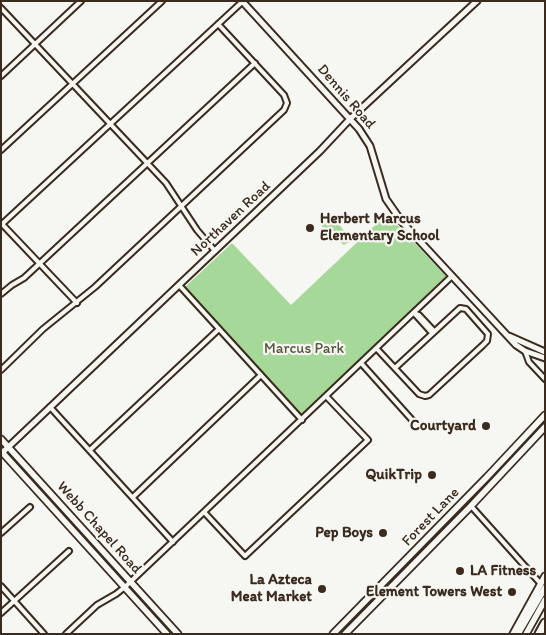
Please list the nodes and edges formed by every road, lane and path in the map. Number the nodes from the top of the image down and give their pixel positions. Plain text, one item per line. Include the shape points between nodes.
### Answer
1 (82, 1) edge
2 (162, 1) edge
3 (242, 1) edge
4 (476, 1) edge
5 (1, 8) edge
6 (218, 24) junction
7 (35, 44) junction
8 (255, 63) junction
9 (1, 76) edge
10 (72, 84) junction
11 (350, 119) junction
12 (110, 124) junction
13 (1, 150) edge
14 (147, 164) junction
15 (182, 206) junction
16 (2, 224) edge
17 (215, 251) junction
18 (40, 264) junction
19 (452, 276) junction
20 (179, 285) junction
21 (1, 294) edge
22 (77, 303) junction
23 (414, 313) junction
24 (219, 329) junction
25 (433, 332) junction
26 (507, 335) junction
27 (377, 348) junction
28 (525, 351) junction
29 (545, 356) edge
30 (361, 363) junction
31 (395, 368) junction
32 (1, 370) edge
33 (261, 376) junction
34 (545, 379) edge
35 (326, 396) junction
36 (50, 407) junction
37 (545, 415) edge
38 (302, 420) junction
39 (413, 421) dead end
40 (545, 427) edge
41 (1, 439) edge
42 (8, 447) junction
43 (90, 450) junction
44 (511, 451) junction
45 (2, 452) edge
46 (517, 457) junction
47 (132, 497) junction
48 (465, 500) junction
49 (471, 506) junction
50 (30, 507) dead end
51 (204, 512) junction
52 (1, 533) edge
53 (173, 542) junction
54 (69, 551) dead end
55 (401, 565) junction
56 (407, 571) junction
57 (545, 576) edge
58 (131, 582) junction
59 (542, 585) edge
60 (1, 586) edge
61 (125, 587) junction
62 (545, 600) edge
63 (15, 601) junction
64 (362, 606) junction
65 (367, 612) junction
66 (1, 613) edge
67 (545, 623) edge
68 (44, 634) edge
69 (66, 634) edge
70 (167, 634) edge
71 (178, 634) edge
72 (333, 634) edge
73 (345, 634) edge
74 (513, 634) edge
75 (518, 634) edge
76 (526, 634) edge
77 (539, 634) edge

1 - 7 street
2 - 10 street
3 - 6 street
3 - 11 street, Dennis Road
4 - 11 street, Northaven Road
5 - 7 street
6 - 8 street
6 - 12 street
7 - 9 street
7 - 10 street
8 - 14 street
8 - 15 street via 284,94 286,107
10 - 12 street
10 - 13 street
11 - 17 street, Northaven Road
11 - 19 street, Dennis Road via 370,146 384,193 394,212
12 - 14 street
12 - 16 street
14 - 15 street
14 - 18 street
15 - 17 street
15 - 22 street
16 - 18 street
17 - 20 street, Northaven Road
18 - 21 street
18 - 22 street
19 - 23 street
19 - 26 street, Dennis Road
20 - 24 street
20 - 36 street, Northaven Road
22 - 32 street
23 - 25 street
23 - 27 street
24 - 33 street
24 - 43 street
25 - 31 street
25 - 31 street via 460,308 466,309 487,331 488,338 424,396
26 - 28 street, Dennis Road
26 - 29 street
27 - 30 street
27 - 31 street
28 - 29 street
28 - 34 street via 529,362
30 - 35 street
30 - 39 street
33 - 38 street
33 - 47 street
35 - 38 street
35 - 51 street via 368,440 245,556
36 - 42 street, Northaven Road
36 - 43 street
37 - 44 main road, Forest Lane
38 - 51 street
40 - 46 main road, Forest Lane
41 - 42 main road, Webb Chapel Road
42 - 45 street, Northaven Road
42 - 58 main road, Webb Chapel Road
43 - 47 street
44 - 46 main road
44 - 48 main road, Forest Lane
45 - 61 main road, Webb Chapel Road
46 - 49 main road, Forest Lane
47 - 53 street
48 - 49 main road
48 - 55 main road, Forest Lane
49 - 56 main road, Forest Lane
49 - 59 street
50 - 52 street
51 - 53 street
53 - 58 street
54 - 63 street
55 - 56 main road
55 - 64 main road, Forest Lane
56 - 65 main road, Forest Lane
57 - 59 main road
58 - 61 street
58 - 71 main road, Webb Chapel Road
59 - 74 main road
59 - 75 main road
60 - 63 street
61 - 69 street via 97,605
61 - 70 main road, Webb Chapel Road
62 - 76 main road
63 - 66 street
63 - 68 street
64 - 65 main road
64 - 72 main road, Forest Lane
65 - 73 main road, Forest Lane
67 - 77 highway

